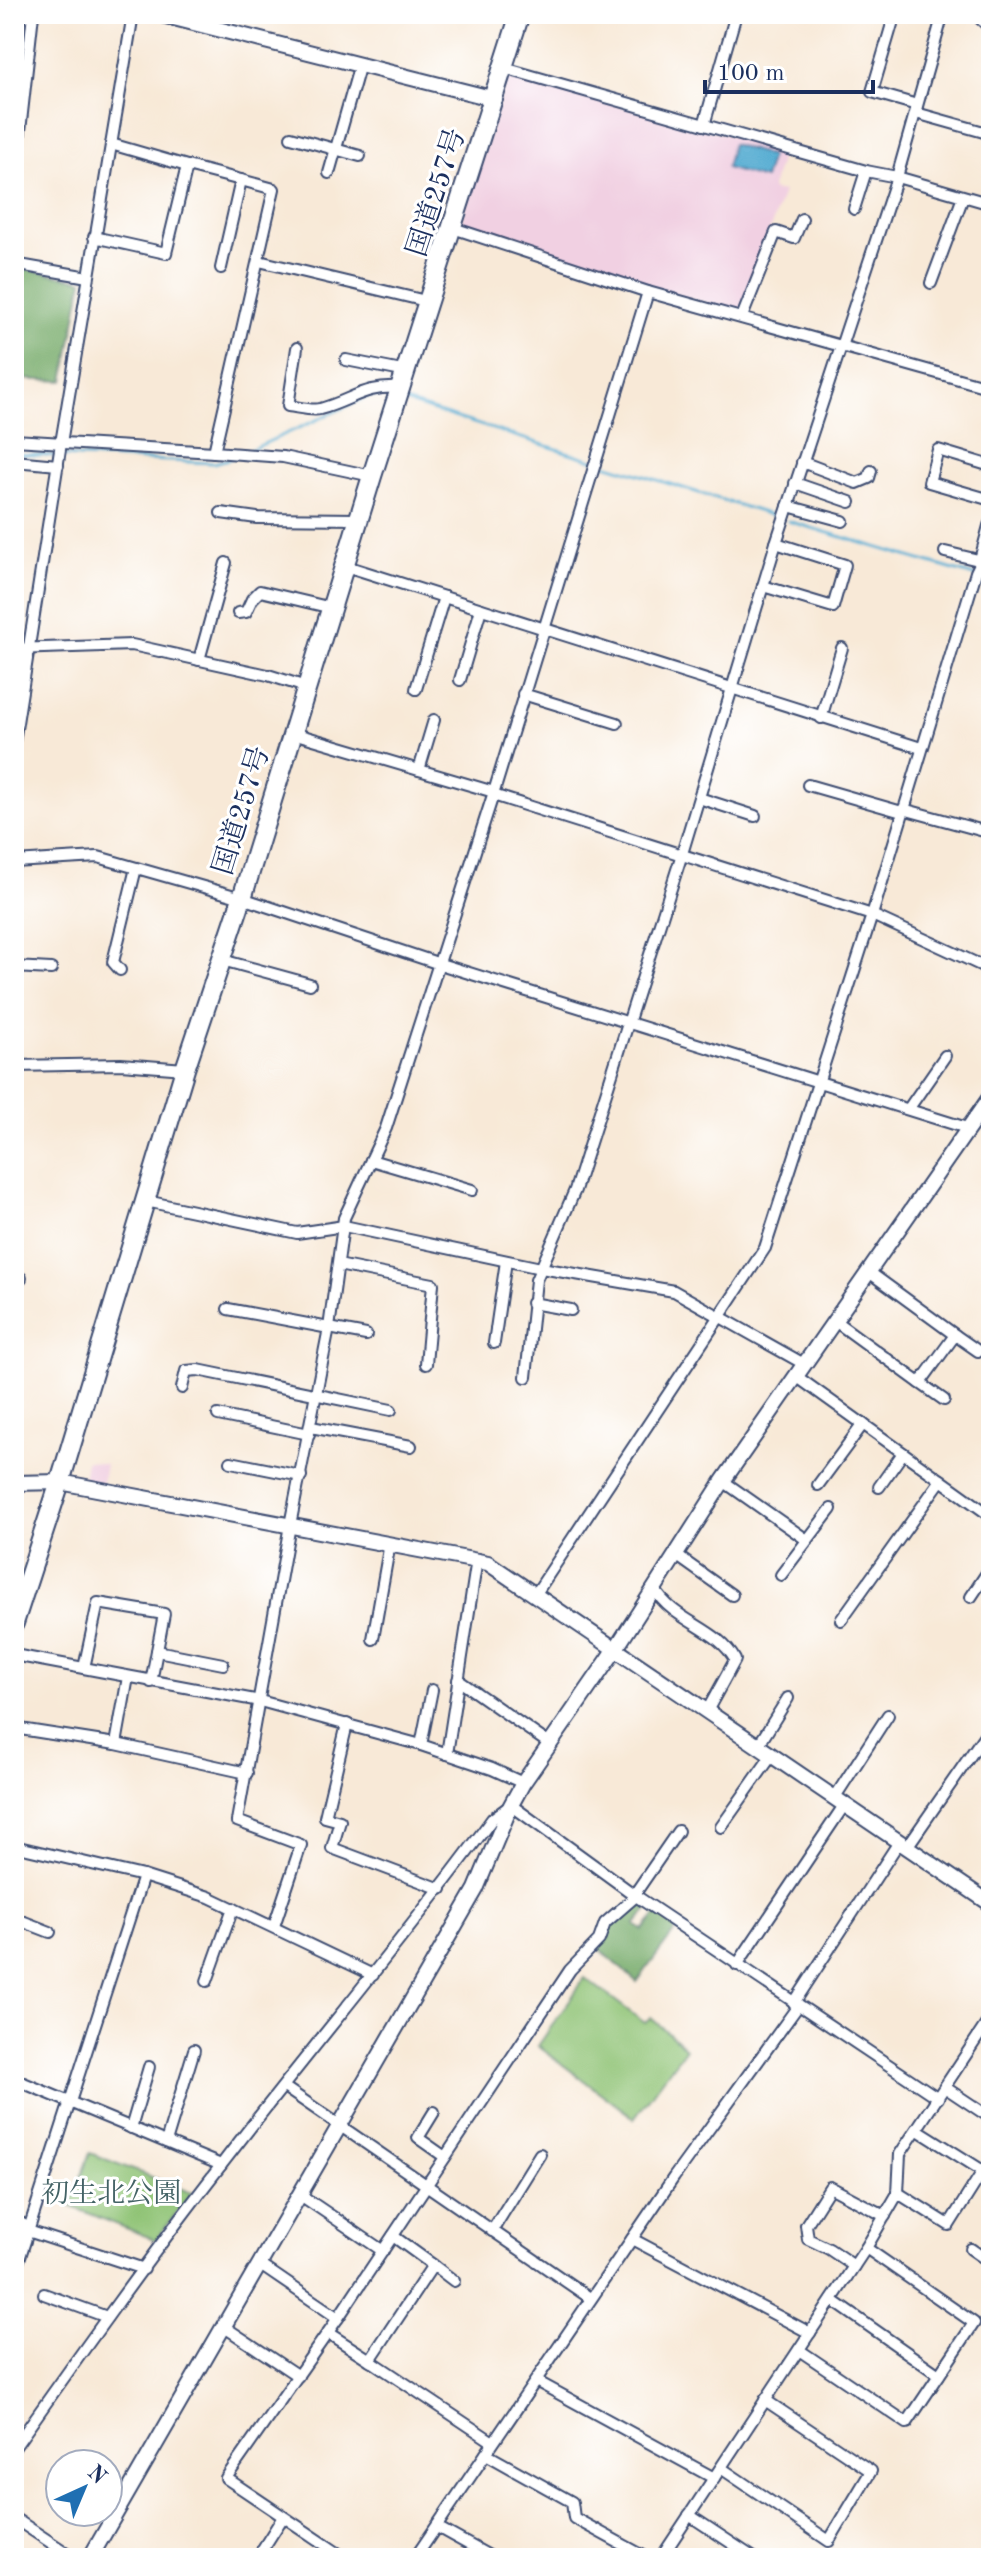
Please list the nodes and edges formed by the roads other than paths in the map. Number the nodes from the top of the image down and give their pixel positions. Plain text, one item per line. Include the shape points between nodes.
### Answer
1 (33, 14) edge
2 (133, 14) edge
3 (158, 14) edge
4 (520, 14) edge
5 (736, 14) edge
6 (895, 14) edge
7 (943, 14) edge
8 (981, 14) edge
9 (991, 23) edge
10 (360, 64) junction
11 (504, 68) junction
12 (495, 99) junction
13 (916, 109) junction
14 (704, 125) junction
15 (991, 134) edge
16 (291, 137) dead end
17 (111, 144) junction
18 (335, 149) junction
19 (360, 156) dead end
20 (187, 166) junction
21 (866, 171) junction
22 (329, 173) dead end
23 (897, 177) junction
24 (241, 180) junction
25 (14, 185) edge
26 (963, 197) junction
27 (991, 204) edge
28 (854, 209) dead end
29 (802, 219) dead end
30 (453, 228) junction
31 (94, 237) junction
32 (259, 261) junction
33 (14, 264) edge
34 (221, 268) dead end
35 (88, 277) junction
36 (931, 283) dead end
37 (648, 292) junction
38 (430, 302) junction
39 (742, 317) junction
40 (841, 345) junction
41 (297, 348) dead end
42 (346, 360) dead end
43 (991, 388) edge
44 (401, 390) junction
45 (14, 440) edge
46 (61, 443) junction
47 (214, 452) junction
48 (14, 461) edge
49 (802, 462) junction
50 (58, 465) junction
51 (991, 466) edge
52 (871, 471) dead end
53 (372, 476) junction
54 (795, 483) junction
55 (991, 500) edge
56 (850, 502) dead end
57 (788, 506) junction
58 (221, 513) dead end
59 (360, 519) junction
60 (843, 521) dead end
61 (991, 526) edge
62 (776, 543) junction
63 (945, 552) dead end
64 (226, 563) dead end
65 (346, 566) junction
66 (980, 570) edge
67 (763, 586) junction
68 (444, 597) junction
69 (332, 608) junction
70 (481, 609) junction
71 (238, 613) dead end
72 (543, 628) junction
73 (29, 648) junction
74 (842, 648) dead end
75 (14, 649) edge
76 (199, 660) junction
77 (460, 680) dead end
78 (306, 687) junction
79 (731, 688) junction
80 (416, 689) dead end
81 (523, 694) junction
82 (821, 718) junction
83 (434, 720) dead end
84 (617, 723) dead end
85 (293, 733) junction
86 (14, 742) edge
87 (921, 748) junction
88 (419, 770) junction
89 (808, 785) dead end
90 (494, 794) junction
91 (699, 798) junction
92 (903, 811) junction
93 (755, 816) dead end
94 (991, 833) edge
95 (681, 857) junction
96 (14, 862) edge
97 (136, 868) junction
98 (242, 898) junction
99 (872, 915) junction
100 (222, 960) junction
101 (440, 964) junction
102 (14, 967) edge
103 (51, 969) dead end
104 (120, 970) dead end
105 (991, 970) edge
106 (310, 984) dead end
107 (627, 1022) junction
108 (945, 1056) dead end
109 (14, 1066) edge
110 (185, 1069) junction
111 (817, 1082) junction
112 (991, 1096) edge
113 (909, 1108) junction
114 (970, 1129) junction
115 (371, 1160) junction
116 (472, 1190) dead end
117 (146, 1201) junction
118 (344, 1226) junction
119 (506, 1261) junction
120 (338, 1265) junction
121 (541, 1268) junction
122 (869, 1272) junction
123 (532, 1303) junction
124 (228, 1309) dead end
125 (571, 1310) dead end
126 (720, 1316) junction
127 (835, 1321) junction
128 (329, 1328) junction
129 (366, 1335) dead end
130 (955, 1335) junction
131 (494, 1343) dead end
132 (978, 1351) dead end
133 (426, 1364) dead end
134 (800, 1370) junction
135 (526, 1377) dead end
136 (920, 1383) junction
137 (182, 1388) dead end
138 (317, 1393) junction
139 (944, 1400) dead end
140 (391, 1410) dead end
141 (218, 1415) dead end
142 (863, 1424) junction
143 (310, 1430) junction
144 (411, 1446) dead end
145 (903, 1453) junction
146 (231, 1462) dead end
147 (301, 1476) junction
148 (941, 1480) junction
149 (723, 1481) junction
150 (60, 1482) junction
151 (14, 1483) edge
152 (818, 1485) dead end
153 (879, 1487) dead end
154 (831, 1509) dead end
155 (991, 1516) edge
156 (290, 1525) junction
157 (807, 1540) junction
158 (390, 1543) junction
159 (676, 1555) junction
160 (477, 1559) junction
161 (991, 1567) edge
162 (781, 1575) dead end
163 (654, 1588) junction
164 (535, 1595) junction
165 (732, 1595) dead end
166 (971, 1597) dead end
167 (841, 1620) dead end
168 (14, 1623) edge
169 (373, 1639) dead end
170 (615, 1650) junction
171 (157, 1651) junction
172 (14, 1655) edge
173 (223, 1664) dead end
174 (84, 1668) junction
175 (128, 1677) junction
176 (458, 1680) junction
177 (151, 1682) junction
178 (432, 1690) dead end
179 (788, 1698) dead end
180 (260, 1701) junction
181 (707, 1711) junction
182 (888, 1715) dead end
183 (347, 1724) junction
184 (991, 1726) edge
185 (14, 1728) edge
186 (116, 1744) junction
187 (421, 1745) junction
188 (551, 1745) junction
189 (758, 1746) junction
190 (447, 1754) junction
191 (772, 1755) junction
192 (247, 1773) junction
193 (523, 1783) junction
194 (840, 1800) junction
195 (511, 1805) junction
196 (721, 1827) dead end
197 (678, 1831) dead end
198 (903, 1844) junction
199 (14, 1846) edge
200 (143, 1876) junction
201 (441, 1889) junction
202 (635, 1895) junction
203 (991, 1903) edge
204 (233, 1908) junction
205 (14, 1918) edge
206 (274, 1926) junction
207 (50, 1932) dead end
208 (737, 1965) junction
209 (373, 1975) junction
210 (207, 1981) dead end
211 (796, 2004) junction
212 (991, 2017) edge
213 (194, 2050) dead end
214 (149, 2067) dead end
215 (14, 2079) edge
216 (284, 2087) junction
217 (946, 2088) junction
218 (938, 2098) junction
219 (70, 2102) junction
220 (434, 2112) dead end
221 (991, 2118) edge
222 (338, 2126) junction
223 (131, 2128) junction
224 (918, 2130) junction
225 (166, 2142) junction
226 (540, 2154) dead end
227 (445, 2157) junction
228 (221, 2165) junction
229 (426, 2186) junction
230 (898, 2193) junction
231 (299, 2194) junction
232 (885, 2216) junction
233 (14, 2219) edge
234 (29, 2230) junction
235 (492, 2231) junction
236 (393, 2236) junction
237 (632, 2239) junction
238 (866, 2248) junction
239 (971, 2249) dead end
240 (383, 2251) junction
241 (991, 2263) edge
242 (259, 2264) junction
243 (433, 2265) junction
244 (854, 2266) junction
245 (144, 2269) junction
246 (14, 2275) edge
247 (454, 2281) dead end
248 (44, 2294) dead end
249 (590, 2298) junction
250 (832, 2300) junction
251 (107, 2317) junction
252 (338, 2318) junction
253 (223, 2326) junction
254 (328, 2333) junction
255 (810, 2333) junction
256 (799, 2350) junction
257 (370, 2360) junction
258 (939, 2375) junction
259 (298, 2376) junction
260 (536, 2381) junction
261 (765, 2400) junction
262 (493, 2442) junction
263 (14, 2448) edge
264 (486, 2454) junction
265 (721, 2468) junction
266 (714, 2478) junction
267 (689, 2515) junction
268 (283, 2517) junction
269 (14, 2518) edge
270 (437, 2527) junction
271 (329, 2548) junction
272 (74, 2558) edge
273 (90, 2558) edge
274 (257, 2558) edge
275 (322, 2558) edge
276 (345, 2558) edge
277 (415, 2558) edge
278 (493, 2558) edge
279 (647, 2558) edge
280 (661, 2558) edge
281 (754, 2558) edge

1 - 25 street
2 - 17 street
3 - 10 street
4 - 11 highway, 国道257号
5 - 14 street
6 - 13 street via 872,92
7 - 13 street
8 - 9 highway
10 - 12 street
10 - 18 street
11 - 12 highway, 国道257号
11 - 14 street
12 - 30 highway, 国道257号
13 - 15 street
13 - 23 street
14 - 21 street
16 - 18 street
17 - 20 street
17 - 31 street
18 - 19 street
18 - 22 street
20 - 24 street
20 - 31 street via 166,253
21 - 23 street
21 - 28 street
23 - 26 street
23 - 40 street
24 - 32 street via 274,189
24 - 34 street
26 - 27 street
26 - 36 street
29 - 39 street via 794,238 776,232
30 - 37 street
30 - 38 highway, 国道257号
31 - 35 street
32 - 38 street
32 - 47 street
33 - 35 street
35 - 46 street
37 - 39 street
37 - 72 street
38 - 44 highway, 国道257号
39 - 40 street
40 - 43 street
40 - 49 street
41 - 44 street via 288,406 317,410 367,389
42 - 44 street
44 - 53 highway, 国道257号
45 - 46 street
46 - 47 street
46 - 50 street
47 - 53 street via 257,454
48 - 50 street
49 - 52 street via 857,483 869,478
49 - 54 street
50 - 73 street
51 - 55 street via 938,450 929,482
53 - 59 highway, 国道257号
54 - 56 street
54 - 57 street
57 - 60 street
57 - 62 street
58 - 59 street
59 - 65 highway, 国道257号
61 - 66 street
62 - 67 street
62 - 67 street via 845,565 833,607
63 - 66 street
64 - 76 street
65 - 68 street
65 - 69 highway, 国道257号
66 - 87 street
67 - 79 street
68 - 70 street
68 - 80 street
69 - 71 street via 260,591 246,612
69 - 78 highway, 国道257号
70 - 72 street
70 - 77 street
72 - 79 street
72 - 81 street
73 - 75 street
73 - 76 street via 132,645
73 - 86 street
74 - 82 street
76 - 78 street
78 - 85 highway, 国道257号
79 - 82 street
79 - 91 street
81 - 84 street
81 - 90 street
82 - 87 street
83 - 88 street
85 - 88 street
85 - 98 highway, 国道257号
87 - 92 street
88 - 90 street
89 - 92 street
90 - 95 street
90 - 101 street
91 - 93 street
91 - 95 street
92 - 94 street
92 - 99 street
95 - 99 street
95 - 107 street
96 - 97 street via 98,857
97 - 98 street
97 - 104 street via 113,962
98 - 100 highway, 国道257号
98 - 101 street
99 - 105 street
99 - 111 street
100 - 106 street
100 - 110 highway, 国道257号
101 - 107 street
101 - 115 street
102 - 103 street
107 - 111 street
107 - 121 street via 575,1190
108 - 113 street
109 - 110 street
110 - 117 highway, 国道257号
111 - 113 street
111 - 126 street via 765,1248
112 - 114 street
113 - 114 street
114 - 122 street
115 - 116 street
115 - 118 street
117 - 118 street via 297,1233
117 - 150 highway, 国道257号
118 - 119 street
118 - 120 street
119 - 121 street
119 - 131 street
120 - 128 street
120 - 133 street via 433,1284
121 - 123 street
121 - 126 street via 674,1291
122 - 127 street
122 - 130 street
123 - 125 street
123 - 135 street
124 - 128 street
126 - 134 street
126 - 164 street
127 - 134 street
127 - 136 street
128 - 129 street
128 - 138 street
130 - 132 street
130 - 136 street
134 - 142 street
134 - 149 street
136 - 139 street
137 - 138 street via 186,1371 192,1369
138 - 140 street
138 - 143 street
141 - 143 street
142 - 145 street
142 - 152 street
143 - 144 street
143 - 147 street
145 - 148 street
145 - 153 street
146 - 147 street
147 - 156 street
148 - 155 street
148 - 167 street
149 - 157 street
149 - 159 street
150 - 151 street
150 - 156 street
150 - 168 highway, 国道257号
154 - 157 street
156 - 158 street
156 - 180 street
157 - 162 street
158 - 160 street
158 - 169 street
159 - 163 street
159 - 165 street
160 - 164 street
160 - 176 street
161 - 166 street
163 - 170 street
163 - 181 street via 662,1602 725,1646 735,1660
164 - 170 street
170 - 181 street
170 - 188 street
171 - 173 street
171 - 174 street via 164,1614 98,1603
171 - 177 street
172 - 174 street
174 - 175 street
175 - 177 street
175 - 186 street
176 - 188 street
176 - 190 street
177 - 180 street
178 - 187 street
179 - 189 street
180 - 183 street
180 - 192 street
181 - 189 street
182 - 194 street
183 - 187 street
183 - 201 street via 325,1817 340,1821 332,1848
184 - 198 street
185 - 186 street
186 - 192 street
187 - 190 street
188 - 193 street
189 - 191 street
190 - 193 street
191 - 194 street
191 - 196 street
192 - 206 street via 237,1821 301,1845
193 - 195 street
194 - 198 street
194 - 208 street
195 - 201 street via 492,1819
195 - 202 street
195 - 222 street via 476,1889
197 - 202 street
198 - 203 street
198 - 211 street
199 - 200 street
200 - 204 street
200 - 219 street
201 - 209 street
202 - 208 street
202 - 227 street via 605,1923 599,1940 570,1970
204 - 206 street
204 - 210 street
205 - 207 street
206 - 209 street
208 - 211 street
209 - 216 street
211 - 218 street
211 - 237 street
212 - 217 street
213 - 225 street
214 - 223 street
215 - 219 street
216 - 222 street
216 - 228 street
217 - 218 street
217 - 221 street
218 - 224 street
219 - 223 street
219 - 234 street
220 - 227 street via 418,2138
222 - 229 street
222 - 231 street
223 - 225 street
224 - 230 street via 900,2154
224 - 230 street via 983,2171 949,2225
225 - 228 street
226 - 235 street
227 - 229 street
228 - 245 street
229 - 235 street
229 - 236 street
230 - 232 street
231 - 240 street
231 - 242 street
232 - 238 street
232 - 244 street via 830,2187 806,2225 808,2239
233 - 234 street
234 - 245 street
234 - 246 street
235 - 249 street
236 - 240 street
236 - 243 street
237 - 249 street
237 - 255 street
238 - 244 street
238 - 258 street via 974,2323
239 - 241 street
240 - 252 street
242 - 252 street
242 - 253 street
243 - 247 street
243 - 257 street
244 - 250 street
245 - 251 street
248 - 251 street
249 - 260 street
250 - 255 street
250 - 258 street
251 - 263 street
252 - 254 street
253 - 259 street
253 - 273 street
254 - 257 street
254 - 259 street
255 - 256 street
256 - 258 street via 907,2423
256 - 261 street
257 - 262 street
259 - 268 street via 226,2478
260 - 262 street
260 - 266 street
261 - 265 street
261 - 265 street via 871,2471 829,2541
262 - 264 street
264 - 270 street
264 - 279 street via 572,2502 574,2518
265 - 266 street
266 - 267 street
267 - 280 street
267 - 281 street
268 - 271 street
268 - 274 street
269 - 272 street
270 - 277 street
270 - 278 street
271 - 275 street
271 - 276 street

